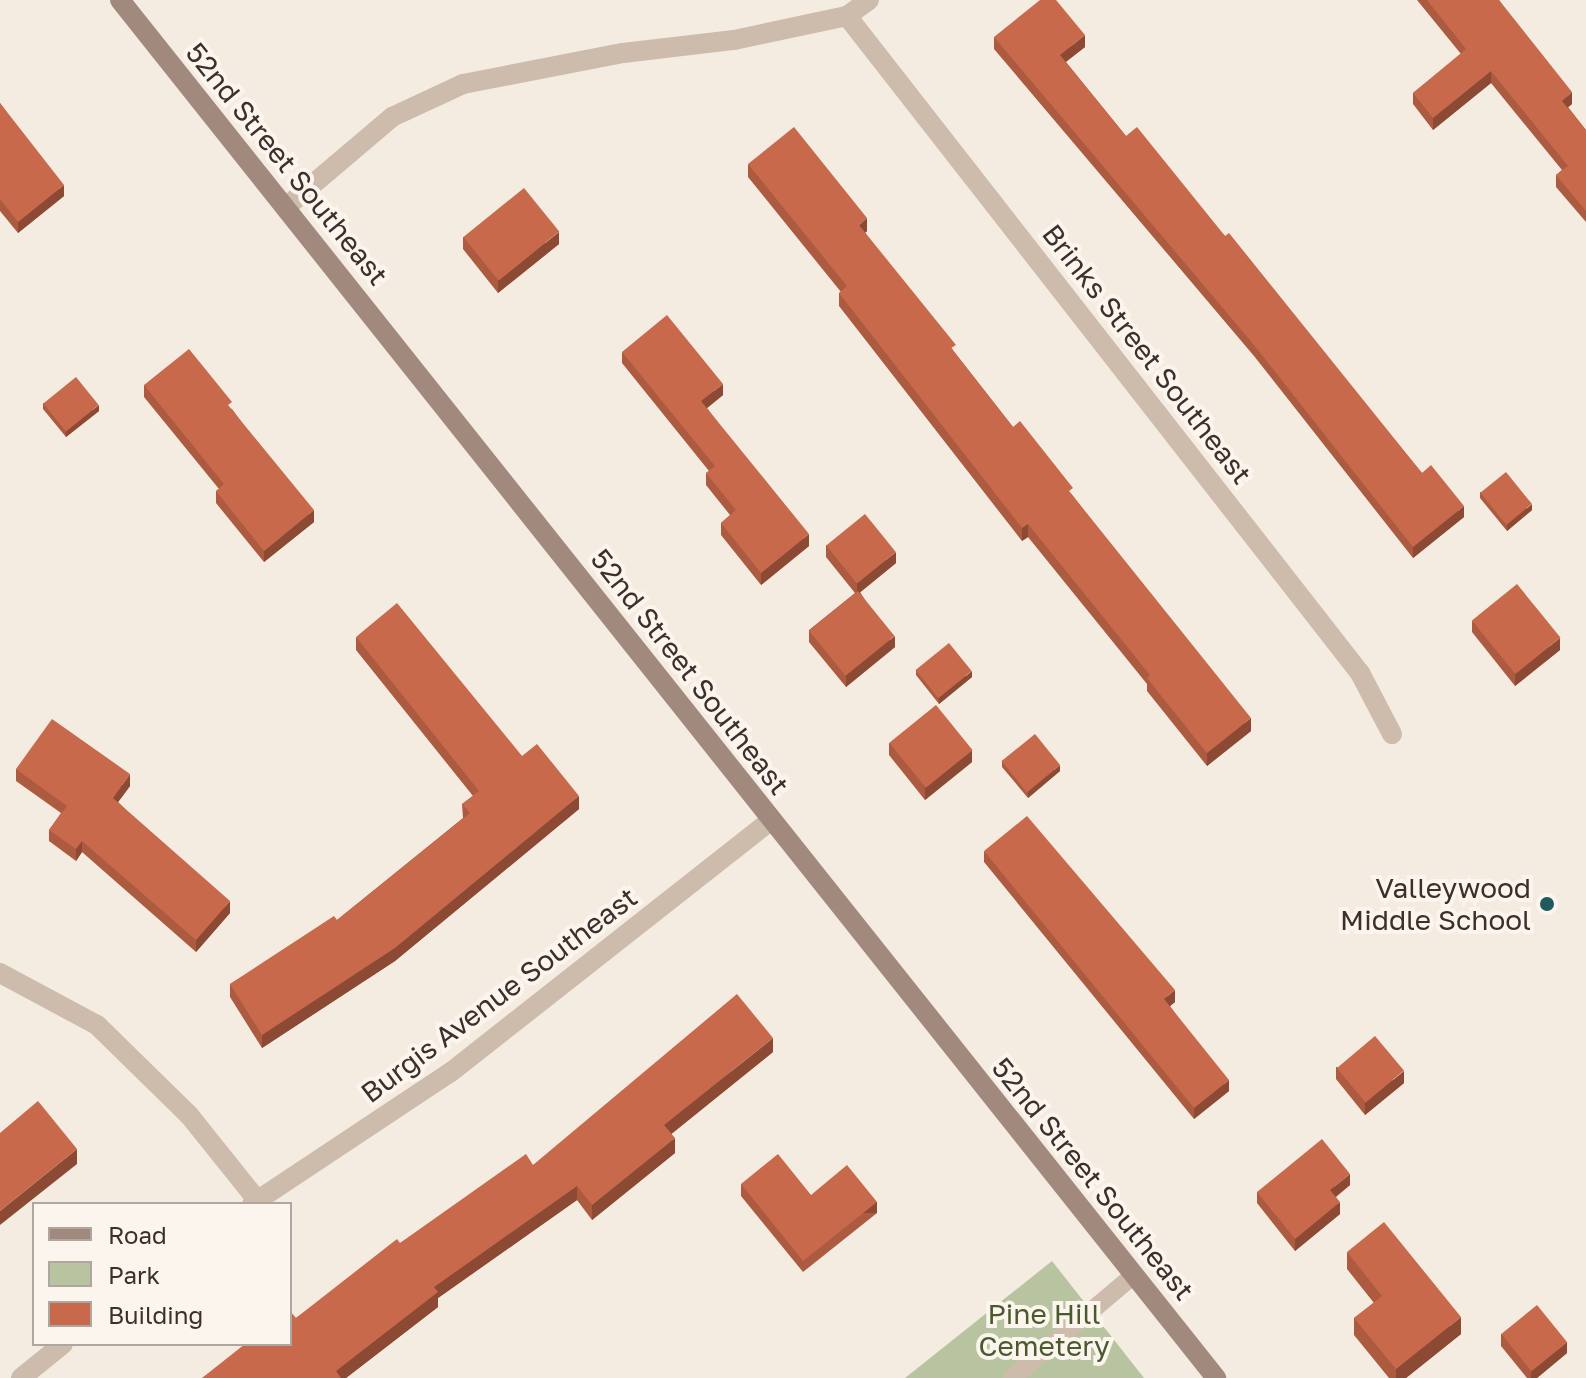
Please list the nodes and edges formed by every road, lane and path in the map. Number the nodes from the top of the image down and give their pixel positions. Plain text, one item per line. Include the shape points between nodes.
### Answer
1 (120, 0) edge
2 (869, 0) edge
3 (847, 16) junction
4 (286, 207) junction
5 (1392, 734) dead end
6 (771, 820) junction
7 (0, 973) edge
8 (254, 1202) edge
9 (1134, 1275) junction
10 (61, 1346) edge
11 (21, 1378) edge
12 (1012, 1378) edge
13 (1216, 1378) edge

1 - 4 main road, 52nd Street Southeast
2 - 3 street
3 - 4 street via 463,84 392,117
3 - 5 street, Brinks Street Southeast via 1360,673
4 - 6 main road, 52nd Street Southeast
6 - 8 street, Burgis Avenue Southeast via 451,1072
6 - 9 main road, 52nd Street Southeast
7 - 8 street via 97,1025 189,1115
9 - 12 lane
9 - 13 main road, 52nd Street Southeast
10 - 11 street

